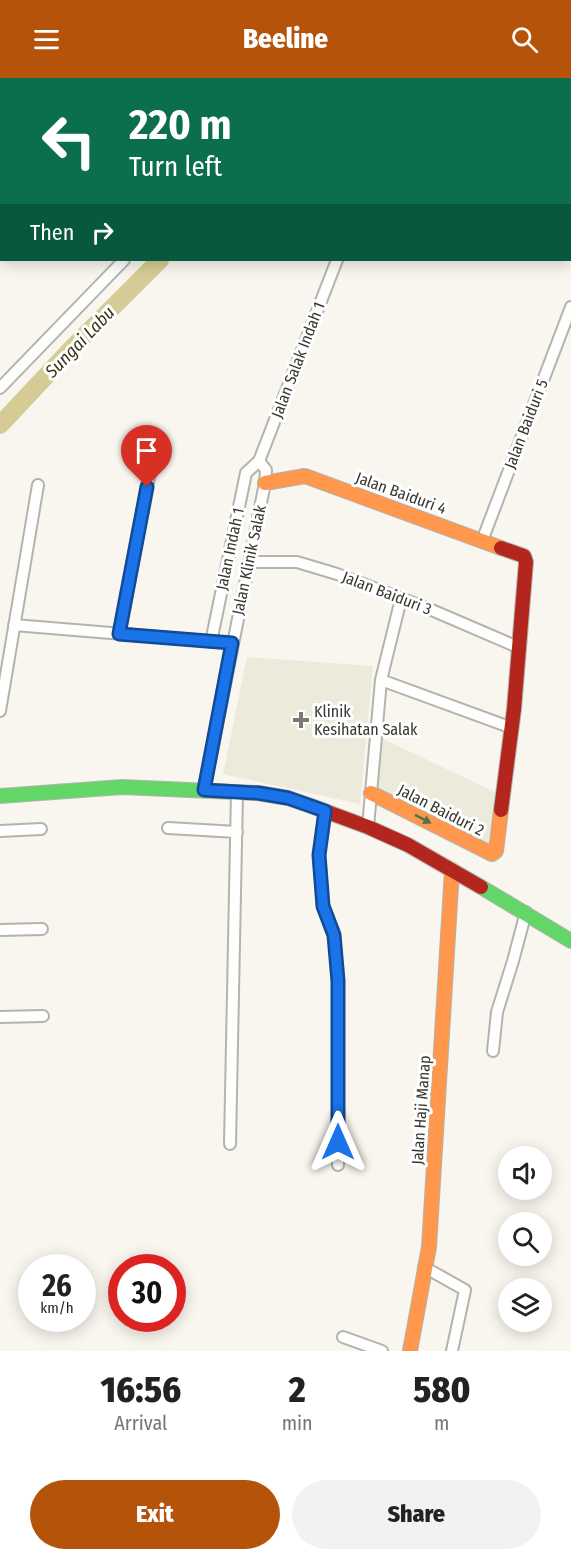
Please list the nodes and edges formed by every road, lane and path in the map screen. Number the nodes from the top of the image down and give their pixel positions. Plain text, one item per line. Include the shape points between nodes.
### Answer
1 (123, 261) edge
2 (337, 261) edge
3 (571, 307) edge
4 (0, 388) edge
5 (259, 461) junction
6 (151, 466) dead end
7 (266, 477) junction
8 (38, 484) dead end
9 (482, 541) junction
10 (249, 562) junction
11 (400, 599) junction
12 (14, 625) junction
13 (119, 634) junction
14 (211, 642) junction
15 (232, 643) junction
16 (520, 648) junction
17 (381, 680) junction
18 (0, 711) edge
19 (512, 728) junction
20 (204, 790) junction
21 (237, 792) junction
22 (370, 793) junction
23 (0, 796) edge
24 (325, 811) junction
25 (368, 827) junction
26 (168, 828) dead end
27 (42, 829) dead end
28 (0, 831) edge
29 (237, 832) junction
30 (452, 870) junction
31 (526, 912) junction
32 (42, 929) dead end
33 (0, 930) edge
34 (571, 941) edge
35 (43, 1016) dead end
36 (0, 1017) edge
37 (493, 1051) dead end
38 (230, 1144) dead end
39 (338, 1165) dead end
40 (424, 1267) junction
41 (343, 1337) dead end
42 (381, 1351) edge
43 (410, 1351) edge
44 (452, 1351) edge

1 - 4 street
2 - 5 street, Jalan Salak Indah 1
3 - 9 street, Jalan Baiduri 5
5 - 7 street
5 - 14 street, Jalan Indah 1 via 246,474
6 - 13 street
7 - 9 street, Jalan Baiduri 4 via 305,476
7 - 10 street, Jalan Klinik Salak
8 - 12 street
9 - 16 street, Jalan Baiduri 4 via 524,556
10 - 11 street, Jalan Baiduri 3 via 297,562
10 - 15 street, Jalan Klinik Salak
11 - 16 street, Jalan Baiduri 3
11 - 17 street
12 - 13 street
12 - 18 street
13 - 14 street
14 - 15 street
15 - 20 street, Jalan Klinik Salak
16 - 19 street
17 - 19 street
17 - 22 street
22 -> 19 street, Jalan Baiduri 2 via 492,854 496,851
20 - 21 street
20 - 23 street via 122,787
21 - 24 street via 288,798
21 - 29 street
22 - 25 street
24 - 25 street
24 - 39 street via 319,855 323,906 334,935 338,981
25 - 30 street
26 - 29 street
27 - 28 street
29 - 38 street
30 - 31 street
30 - 40 street, Jalan Haji Manap via 429,1247
31 - 34 street
31 - 37 street via 497,1012
32 - 33 street
35 - 36 street
40 - 43 street, Jalan Haji Manap
40 - 44 street via 465,1290
41 - 42 street

